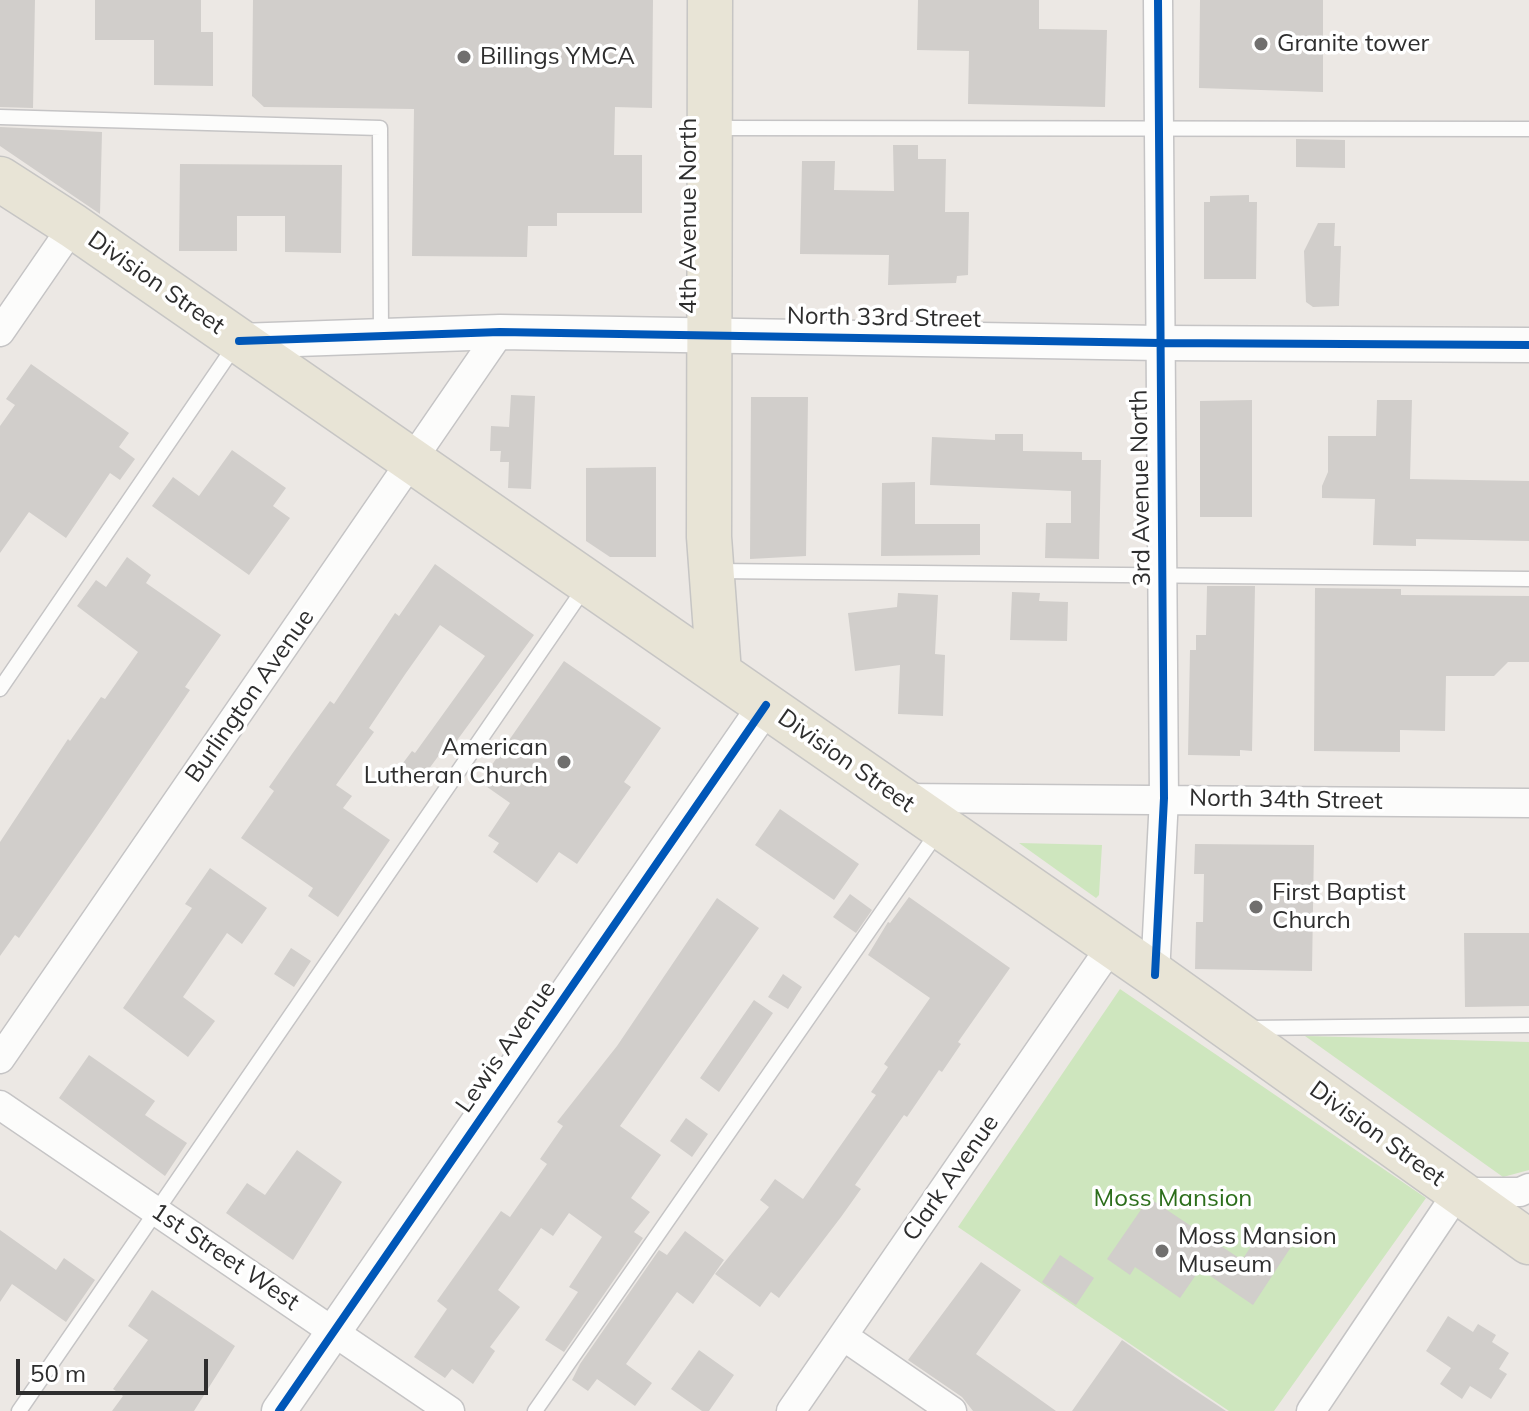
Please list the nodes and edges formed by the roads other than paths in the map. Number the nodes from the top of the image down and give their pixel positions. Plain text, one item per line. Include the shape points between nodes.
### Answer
1 (710, 0) edge
2 (1158, 0) edge
3 (0, 117) edge
4 (708, 128) junction
5 (1529, 129) edge
6 (1159, 131) junction
7 (0, 179) edge
8 (73, 226) junction
9 (0, 332) edge
10 (500, 332) junction
11 (709, 334) junction
12 (381, 336) junction
13 (239, 341) junction
14 (1160, 343) junction
15 (1529, 345) edge
16 (412, 460) junction
17 (711, 571) junction
18 (1162, 575) junction
19 (1529, 579) edge
20 (588, 582) junction
21 (719, 673) junction
22 (0, 689) edge
23 (766, 705) junction
24 (900, 798) junction
25 (1164, 798) junction
26 (1529, 803) edge
27 (942, 827) junction
28 (1112, 945) junction
29 (1155, 975) junction
30 (1529, 1025) edge
31 (1229, 1028) junction
32 (0, 1059) edge
33 (0, 1105) edge
34 (1529, 1188) edge
35 (1458, 1192) junction
36 (157, 1211) junction
37 (1529, 1242) edge
38 (334, 1331) junction
39 (843, 1336) junction
40 (19, 1411) edge
41 (279, 1411) edge
42 (450, 1411) edge
43 (535, 1411) edge
44 (791, 1411) edge
45 (952, 1411) edge
46 (1311, 1411) edge

1 - 4 main road, 4th Avenue North
2 - 6 street, 3rd Avenue North
3 - 12 lane via 380,128
4 - 6 lane
4 - 11 main road, 4th Avenue North
5 - 6 lane
6 - 14 street, 3rd Avenue North
7 - 8 main road, Division Street
8 - 9 street
8 - 13 main road, Division Street
10 - 11 street, North 33rd Street
10 - 12 street, North 33rd Street
10 - 16 street, Burlington Avenue
11 - 14 street, North 33rd Street
11 - 17 main road, 4th Avenue North
12 - 13 street, North 33rd Street
13 - 16 main road, Division Street
13 - 22 lane
14 - 15 street, North 33rd Street
14 - 18 street, 3rd Avenue North
16 - 20 main road, Division Street
16 - 32 street, Burlington Avenue
17 - 18 lane
17 - 21 main road, 4th Avenue North
18 - 19 lane
18 - 25 street, 3rd Avenue North
20 - 21 main road, Division Street
20 - 36 lane
21 - 23 main road, Division Street
23 - 24 main road, Division Street
23 - 38 street, Lewis Avenue
24 - 25 street, North 34th Street
24 - 27 main road, Division Street
25 - 26 street, North 34th Street
25 - 29 street, 3rd Avenue North
27 - 28 main road, Division Street
27 - 43 lane
28 - 29 main road, Division Street
28 - 39 street, Clark Avenue
29 - 31 main road, Division Street
30 - 31 lane
31 - 35 main road, Division Street
33 - 36 street, 1st Street West
34 - 35 street
35 - 37 main road, Division Street
35 - 46 street
36 - 38 street, 1st Street West
36 - 40 lane
38 - 41 street, Lewis Avenue
38 - 42 street, 1st Street West
39 - 44 street, Clark Avenue
39 - 45 street

